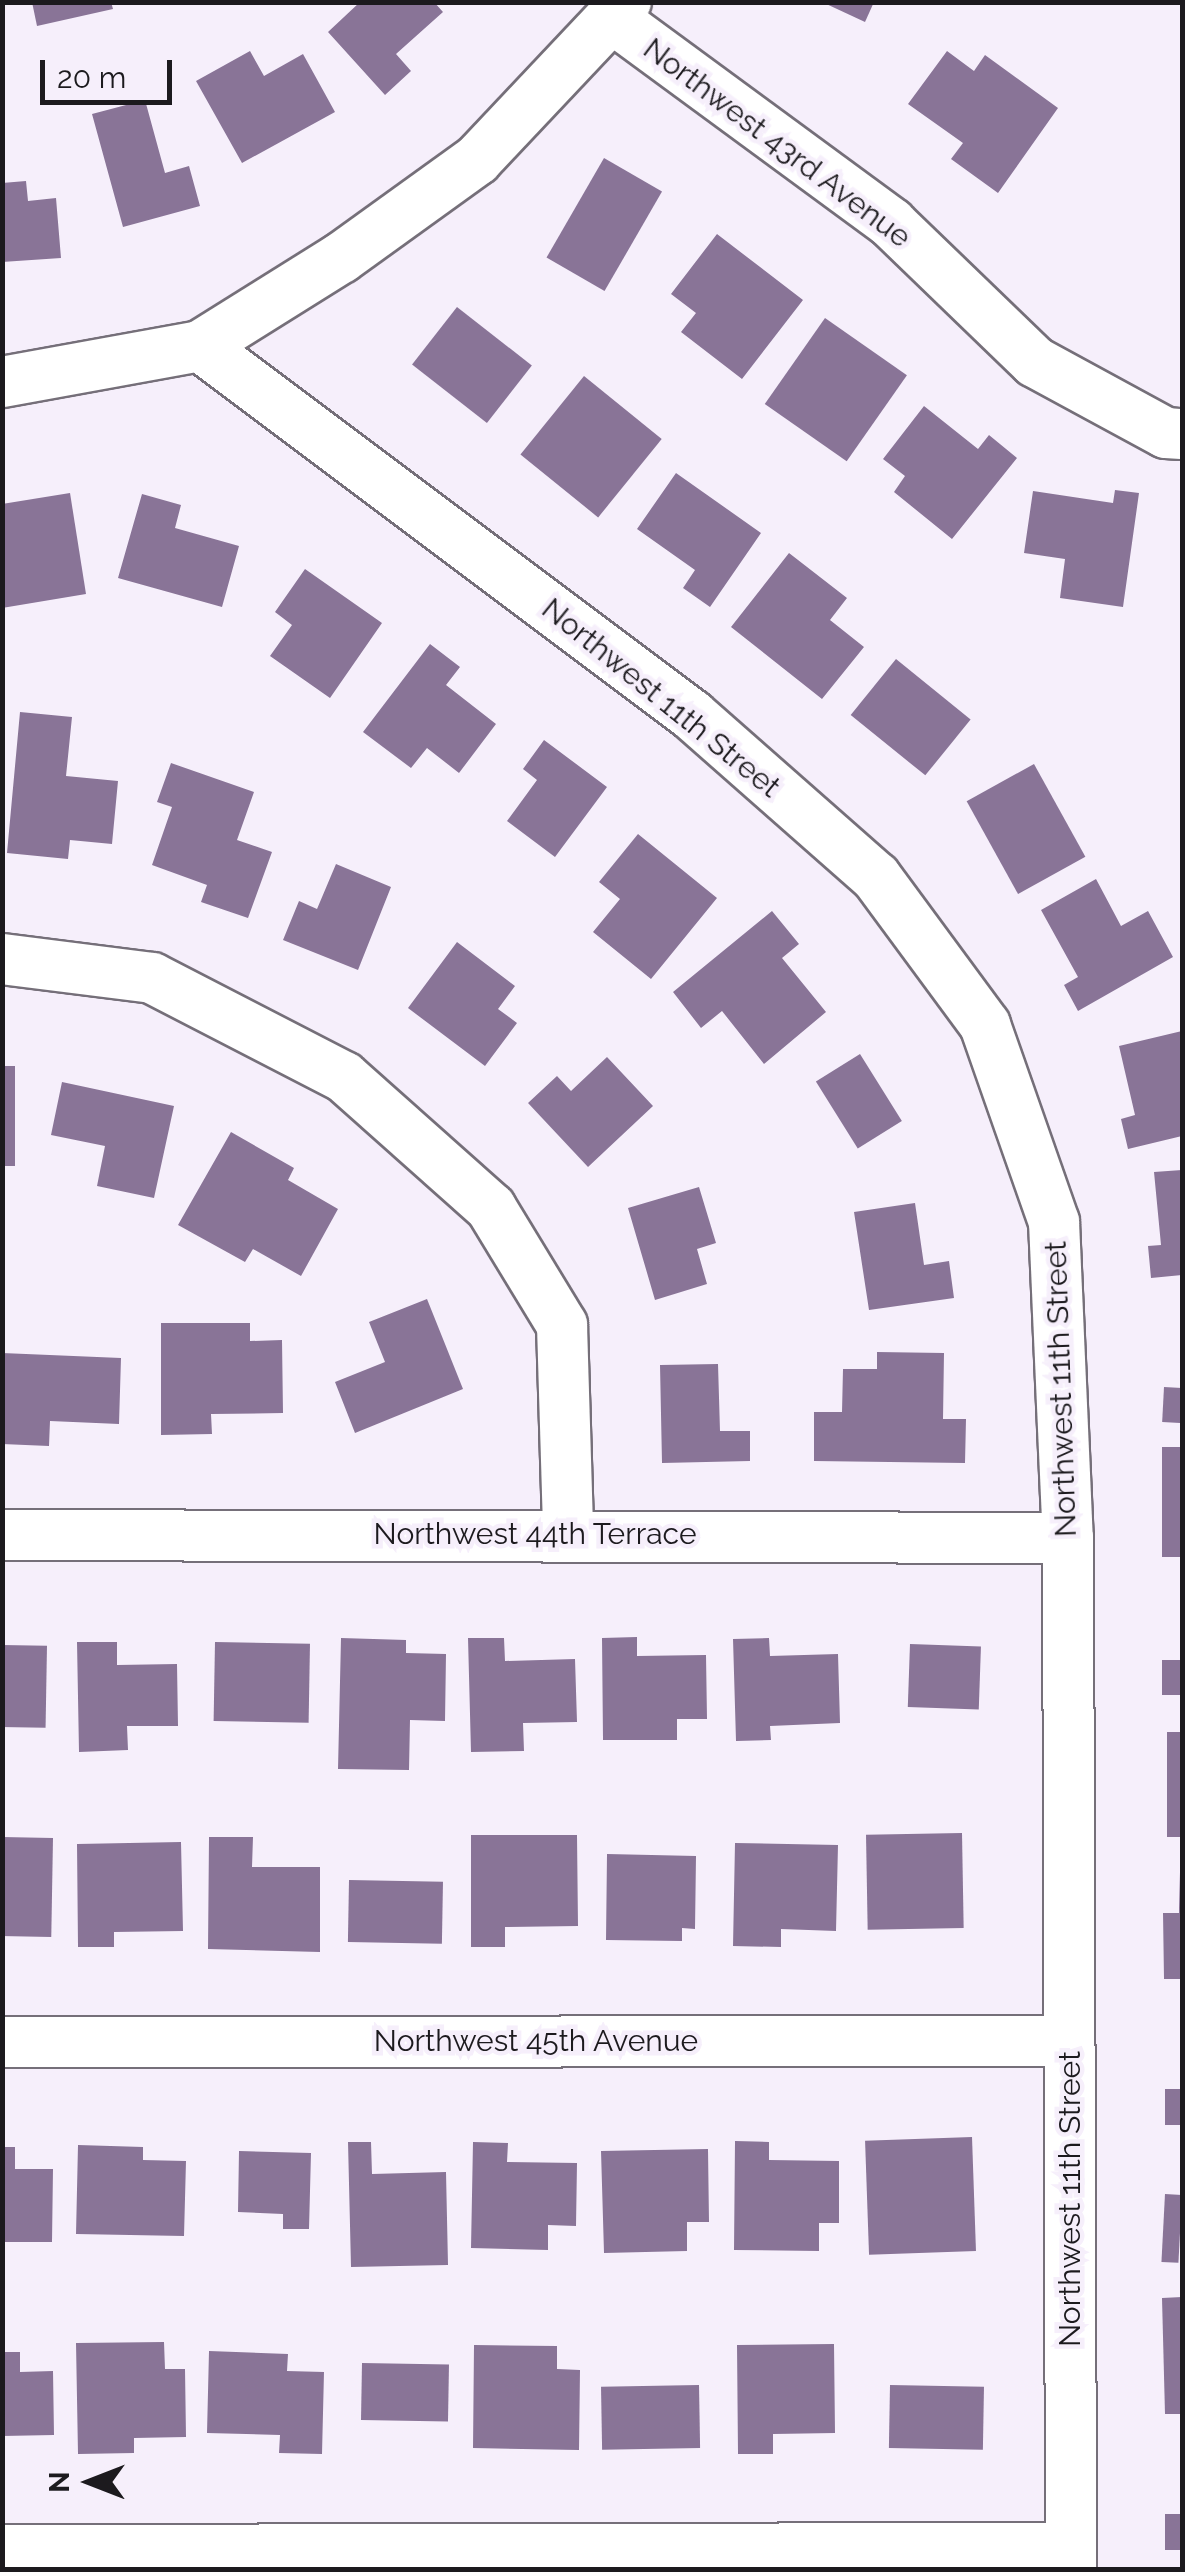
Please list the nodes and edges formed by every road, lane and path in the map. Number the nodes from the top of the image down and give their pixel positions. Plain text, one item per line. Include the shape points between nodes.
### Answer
1 (620, 11) edge
2 (200, 346) junction
3 (2, 382) edge
4 (1182, 434) edge
5 (2, 959) edge
6 (568, 1532) junction
7 (2, 1535) edge
8 (1068, 1538) junction
9 (1069, 2041) junction
10 (2, 2042) edge
11 (2, 2550) edge
12 (1071, 2559) edge

1 - 2 street via 476,160 341,258
1 - 4 street, Northwest 43rd Avenue via 891,223 1035,362 1166,432
2 - 3 street
2 - 8 street, Northwest 11th Street via 692,715 876,877 985,1024 1054,1222
5 - 6 street via 152,978 344,1077 491,1208 562,1326
6 - 7 street, Northwest 44th Terrace
6 - 8 street, Northwest 44th Terrace
8 - 9 street, Northwest 11th Street
9 - 10 street, Northwest 45th Avenue
9 - 12 street, Northwest 11th Street
11 - 12 street

